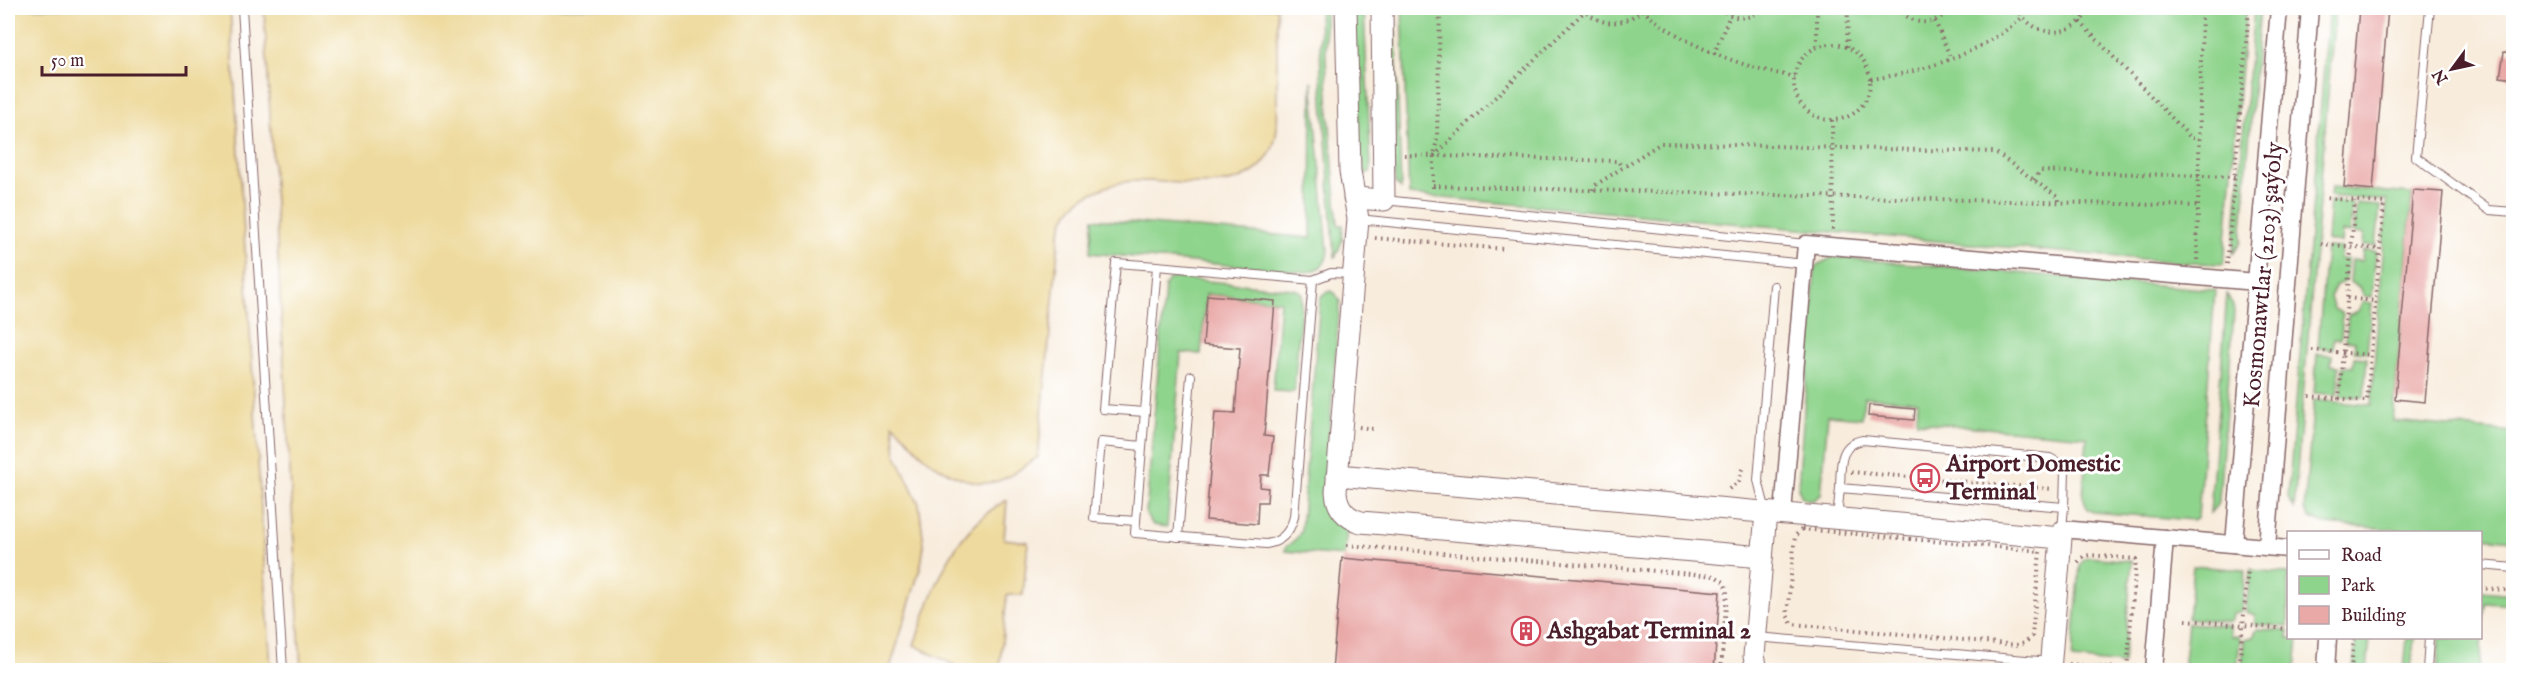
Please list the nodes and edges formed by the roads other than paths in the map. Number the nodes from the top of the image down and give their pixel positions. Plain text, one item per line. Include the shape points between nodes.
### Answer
1 (242, 8) edge
2 (1346, 8) edge
3 (1382, 8) edge
4 (2279, 8) edge
5 (2310, 8) edge
6 (2430, 8) edge
7 (1354, 198) junction
8 (1384, 200) junction
9 (2514, 212) edge
10 (1358, 219) junction
11 (1806, 244) junction
12 (1805, 264) junction
13 (1157, 266) junction
14 (1354, 274) junction
15 (1313, 280) junction
16 (2257, 282) junction
17 (1774, 286) dead end
18 (1191, 376) dead end
19 (1145, 412) junction
20 (1142, 446) junction
21 (1337, 475) junction
22 (1840, 488) junction
23 (2064, 507) junction
24 (1774, 513) junction
25 (1837, 518) junction
26 (1136, 521) junction
27 (2062, 533) junction
28 (1178, 537) junction
29 (2165, 538) junction
30 (2234, 544) junction
31 (2267, 547) junction
32 (2287, 549) edge
33 (1762, 557) junction
34 (2482, 565) edge
35 (2514, 568) edge
36 (1755, 636) junction
37 (2328, 639) edge
38 (2429, 639) edge
39 (2062, 664) edge
40 (283, 670) edge
41 (1758, 670) edge
42 (2154, 670) edge
43 (2326, 670) edge
44 (2427, 670) edge

1 - 40 lane
2 - 7 street
3 - 8 street
4 - 16 street, Kosmonawtlar (2103) şaýoly
5 - 31 street, Kosmonawtlar (2103) şaýoly
6 - 9 lane via 2416,157 2489,210
7 - 8 street
7 - 10 street
8 - 11 lane
10 - 12 lane
10 - 14 street
11 - 12 street
11 - 16 street
12 - 24 street
13 - 15 lane
13 - 19 lane
13 - 19 lane via 1116,263 1103,409
14 - 15 lane via 1331,273
14 - 21 street
15 - 28 lane via 1294,517 1289,532 1266,544
16 - 30 street, Kosmonawtlar (2103) şaýoly
17 - 24 lane via 1758,480
18 - 28 lane
19 - 20 lane
20 - 26 lane
20 - 26 lane via 1101,442 1094,518
21 - 24 street
21 - 33 street via 1340,508 1348,517 1361,522
22 - 23 lane
22 - 23 lane via 1845,450 1857,441 1875,441 2050,458 2065,470
22 - 25 lane
23 - 27 lane
24 - 25 street
24 - 33 street
25 - 27 street
26 - 28 lane via 1135,533
27 - 29 street
27 - 39 street
29 - 30 street
29 - 42 street
30 - 31 street
31 - 32 street
33 - 36 street
34 - 35 lane
36 - 39 lane
36 - 41 street via 1754,663
37 - 43 street
38 - 44 lane

